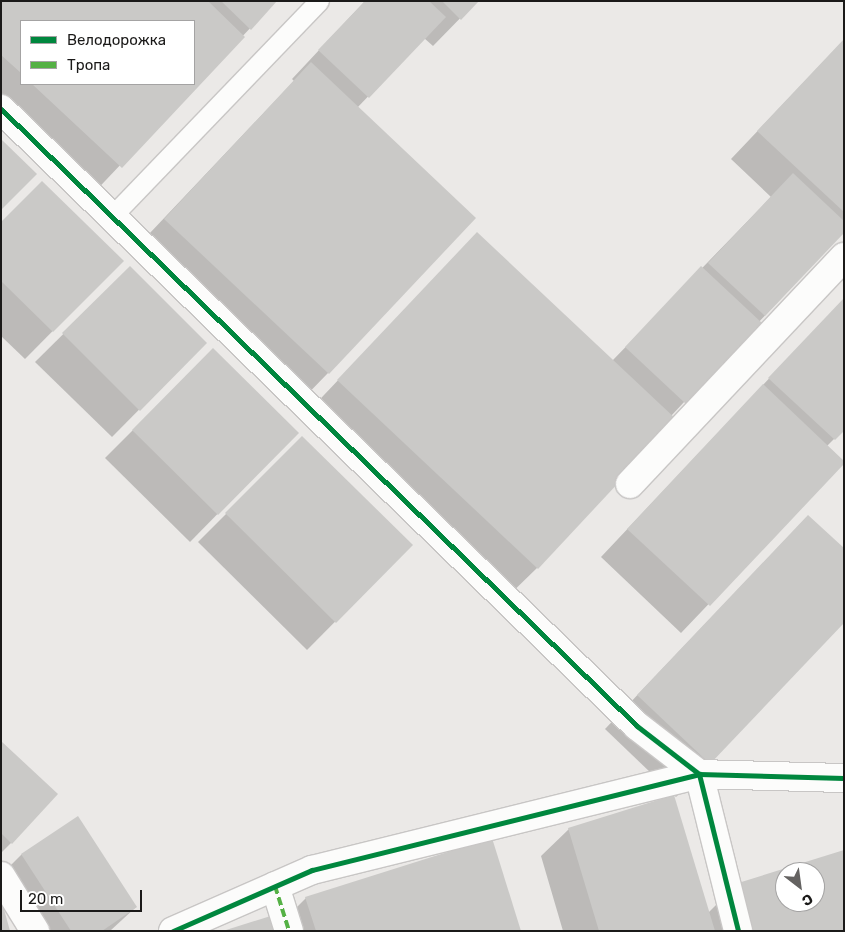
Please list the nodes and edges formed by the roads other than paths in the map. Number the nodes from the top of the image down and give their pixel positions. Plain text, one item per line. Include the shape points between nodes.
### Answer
1 (319, 1) edge
2 (1, 109) edge
3 (112, 216) junction
4 (844, 256) edge
5 (630, 484) dead end
6 (699, 774) junction
7 (844, 778) edge
8 (1, 876) edge
9 (276, 886) junction
10 (36, 931) edge
11 (173, 931) edge
12 (290, 931) edge
13 (738, 931) edge

1 - 3 lane
2 - 3 street
3 - 6 street via 637,726
4 - 5 street
6 - 7 street
6 - 9 street via 312,870
6 - 13 street
8 - 10 street
9 - 11 street
9 - 12 street

